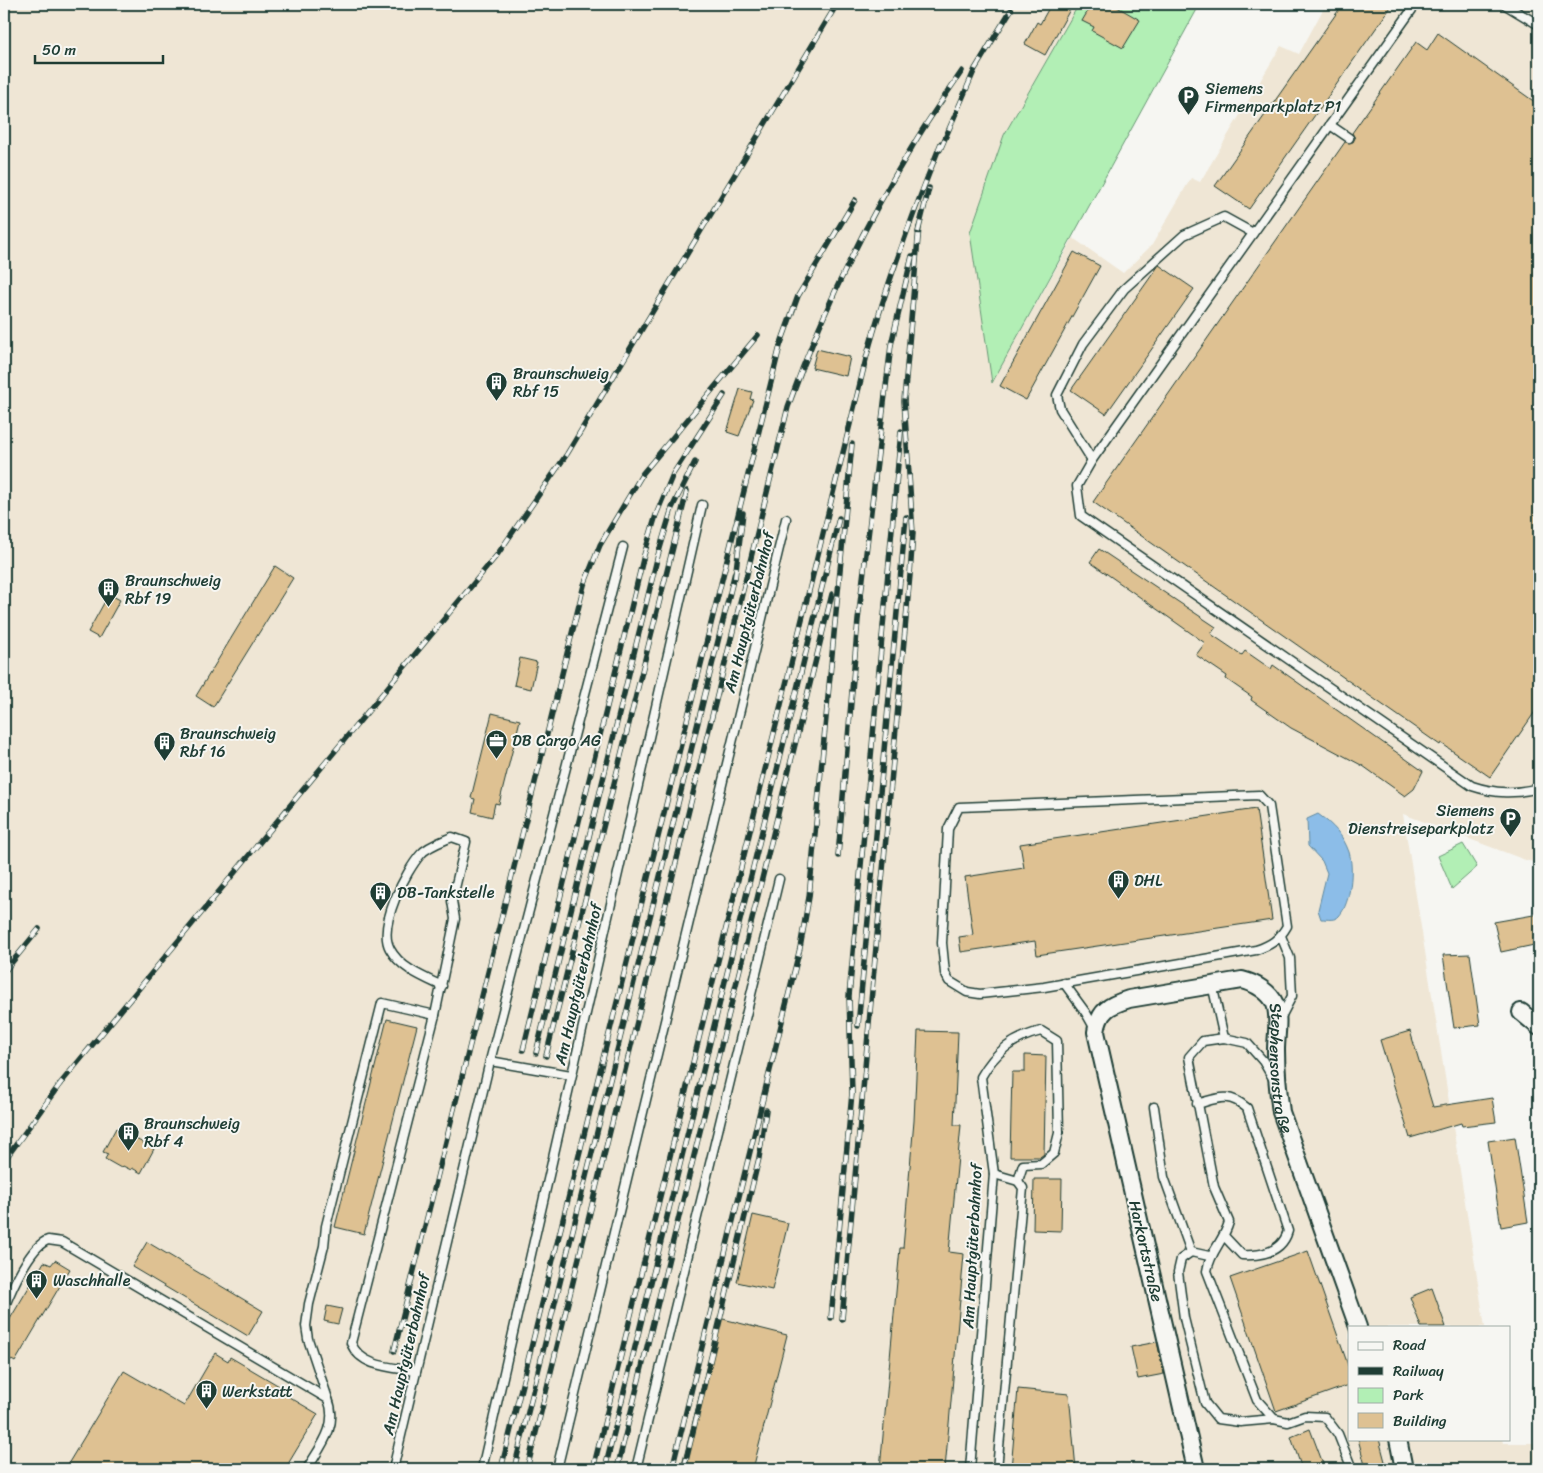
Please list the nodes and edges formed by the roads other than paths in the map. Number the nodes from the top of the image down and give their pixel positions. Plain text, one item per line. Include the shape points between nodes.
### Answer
1 (1416, 4) edge
2 (1504, 4) edge
3 (1539, 25) edge
4 (1330, 125) junction
5 (1349, 138) dead end
6 (1253, 234) junction
7 (1092, 460) junction
8 (702, 505) dead end
9 (786, 519) dead end
10 (623, 547) dead end
11 (1539, 788) edge
12 (779, 880) dead end
13 (1281, 936) junction
14 (1064, 983) junction
15 (1212, 984) junction
16 (442, 986) junction
17 (1521, 1012) dead end
18 (435, 1015) junction
19 (1278, 1024) junction
20 (1539, 1027) edge
21 (1096, 1032) junction
22 (1224, 1038) junction
23 (490, 1061) junction
24 (571, 1075) junction
25 (1278, 1086) junction
26 (1197, 1104) junction
27 (1154, 1107) dead end
28 (994, 1174) junction
29 (1018, 1181) junction
30 (1225, 1237) junction
31 (1190, 1252) junction
32 (1210, 1256) junction
33 (4, 1308) edge
34 (1358, 1326) edge
35 (416, 1371) junction
36 (328, 1399) junction
37 (1274, 1419) junction
38 (1398, 1440) edge
39 (307, 1469) edge
40 (394, 1469) edge
41 (482, 1469) edge
42 (557, 1469) edge
43 (636, 1469) edge
44 (970, 1469) edge
45 (996, 1469) edge
46 (1196, 1469) edge
47 (1352, 1469) edge
48 (1404, 1469) edge

1 - 4 lane
2 - 3 lane
4 - 5 lane
4 - 6 lane
6 - 7 lane
6 - 7 lane via 1224,216 1184,235 1124,289 1082,344 1056,395 1060,409
7 - 11 lane via 1077,486 1081,516 1472,786 1489,792 1516,793
8 - 24 lane, Am Hauptgüterbahnhof
9 - 42 lane, Am Hauptgüterbahnhof
10 - 23 lane, Am Hauptgüterbahnhof
12 - 43 lane
13 - 14 lane via 1271,945 1256,950
13 - 14 lane via 1287,926 1269,806 1259,795 959,807 948,829 942,943 949,981 967,992 980,994
13 - 19 lane via 1290,958 1292,996
14 - 21 lane
15 - 19 street, Stephensonstraße via 1242,980 1253,982 1275,1004
15 - 21 street, Stephensonstraße via 1111,1004 1101,1013
15 - 22 lane
16 - 16 lane via 455,919 452,902 466,842 452,836 422,852 403,881 386,924 388,947 400,962
16 - 18 lane
17 - 20 street
18 - 35 lane via 351,1344 355,1354 372,1364
18 - 36 lane via 382,1003 307,1315 308,1339
19 - 25 street, Stephensonstraße
21 - 46 street, Harkortstraße
22 - 25 lane via 1247,1043
22 - 26 lane via 1203,1041 1189,1057
23 - 24 lane
23 - 35 lane, Am Hauptgüterbahnhof
24 - 41 lane, Am Hauptgüterbahnhof
25 - 34 street, Stephensonstraße via 1281,1112
26 - 30 lane via 1214,1187 1229,1222
26 - 30 lane via 1226,1096 1237,1099 1247,1108 1288,1231 1285,1241 1277,1249 1256,1256 1242,1254
27 - 31 lane via 1164,1177
28 - 29 lane
28 - 29 lane, Am Hauptgüterbahnhof via 981,1077 1003,1049 1021,1036 1041,1031 1057,1041 1059,1133 1054,1153 1041,1164 1023,1165
28 - 44 lane, Am Hauptgüterbahnhof
29 - 45 lane via 1023,1188
30 - 32 lane
31 - 32 lane
31 - 37 lane via 1182,1260 1178,1272 1184,1318 1205,1403 1218,1419 1240,1422
32 - 37 lane via 1207,1271 1212,1286 1257,1400
33 - 36 lane via 34,1251 46,1240 57,1240
35 - 40 lane, Am Hauptgüterbahnhof
36 - 39 lane via 332,1425
37 - 47 lane via 1288,1422 1305,1416 1325,1417 1338,1434
38 - 48 street

